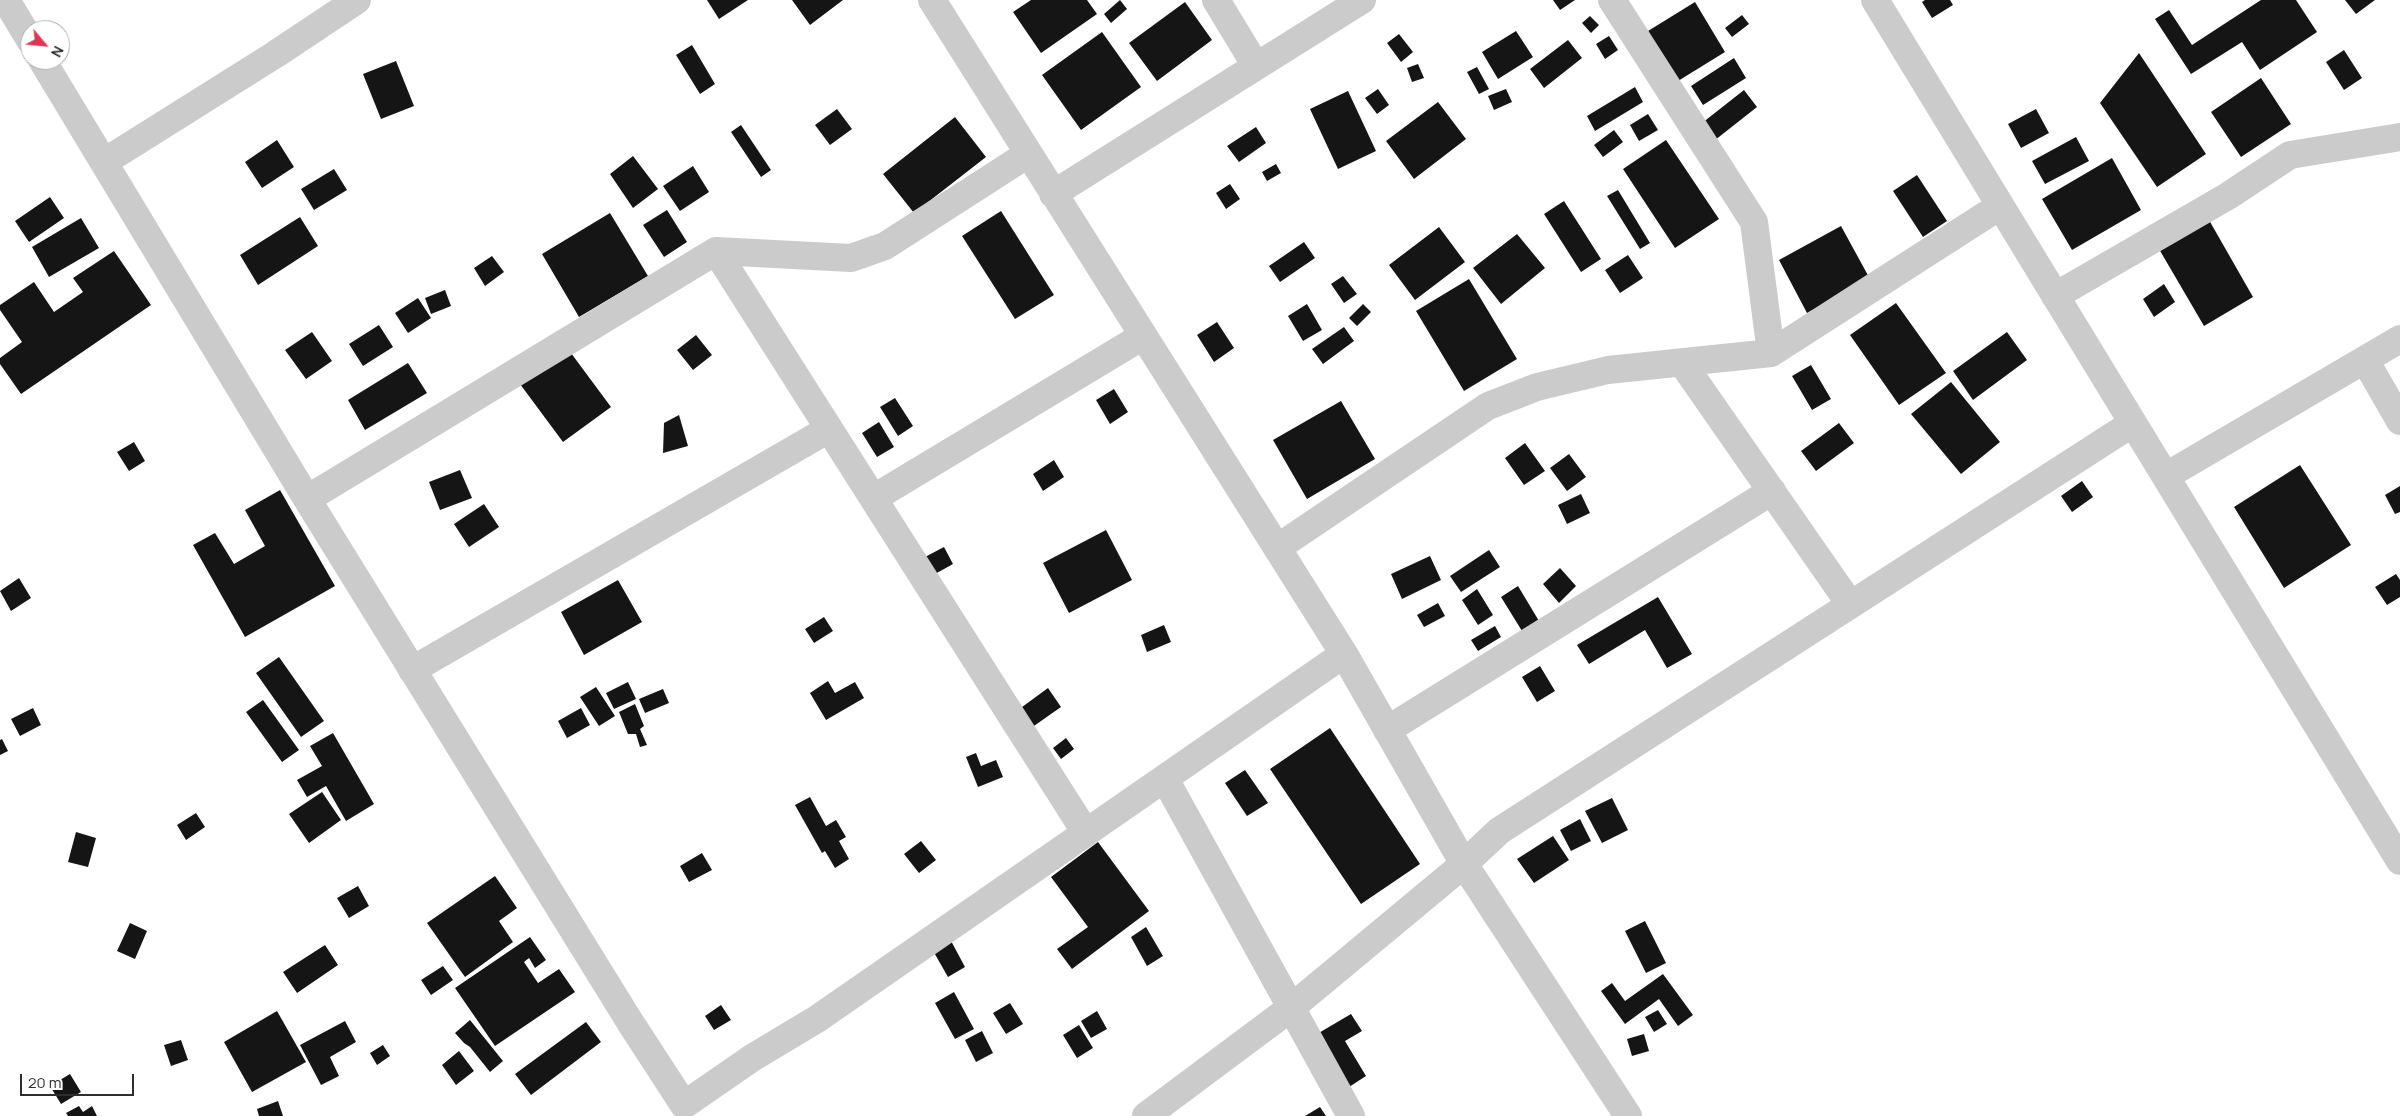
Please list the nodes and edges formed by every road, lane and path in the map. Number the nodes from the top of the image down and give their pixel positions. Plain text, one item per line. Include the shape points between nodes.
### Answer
1 (6, 0) edge
2 (357, 0) edge
3 (932, 0) edge
4 (1216, 0) edge
5 (1362, 0) edge
6 (1612, 0) edge
7 (1875, 0) edge
8 (20, 23) edge
9 (1256, 66) junction
10 (48, 70) edge
11 (2400, 137) edge
12 (1028, 154) junction
13 (104, 162) junction
14 (1053, 194) junction
15 (2000, 206) junction
16 (716, 251) junction
17 (2056, 296) junction
18 (1143, 336) junction
19 (2400, 339) edge
20 (1771, 353) junction
21 (2365, 360) junction
22 (1683, 364) junction
23 (2400, 421) edge
24 (2133, 423) junction
25 (829, 429) junction
26 (2166, 476) junction
27 (1772, 491) junction
28 (874, 498) junction
29 (307, 499) junction
30 (1277, 548) junction
31 (1850, 604) junction
32 (1344, 654) junction
33 (412, 670) junction
34 (1387, 730) junction
35 (1165, 779) junction
36 (1086, 833) junction
37 (2400, 861) edge
38 (1464, 864) junction
39 (1292, 1007) junction
40 (688, 1110) edge
41 (1146, 1116) edge
42 (1351, 1116) edge
43 (1628, 1116) edge

1 - 8 street
2 - 13 street
3 - 12 street
4 - 9 street
5 - 9 street
6 - 20 street via 1754,222
7 - 15 street
9 - 14 street
10 - 13 street
11 - 17 street via 2290,155 2228,196
12 - 14 street
12 - 16 street via 885,246 851,258
13 - 29 street
14 - 18 street
15 - 17 street
15 - 20 street
16 - 25 street
16 - 29 street
17 - 24 street
18 - 28 street
18 - 30 street
19 - 21 street
20 - 22 street
21 - 23 street
21 - 26 street
22 - 27 street
22 - 30 street via 1608,370 1537,387 1488,406
24 - 26 street
24 - 31 street
25 - 28 street
25 - 33 street
26 - 37 street
27 - 31 street
27 - 34 street
28 - 36 street
29 - 33 street
30 - 32 street
31 - 38 street via 1499,831
32 - 34 street
32 - 35 street
33 - 40 street via 624,1013
34 - 38 street
35 - 36 street
35 - 39 street
36 - 40 street via 817,1019 752,1058
38 - 39 street
38 - 43 street
39 - 41 street
39 - 42 street

